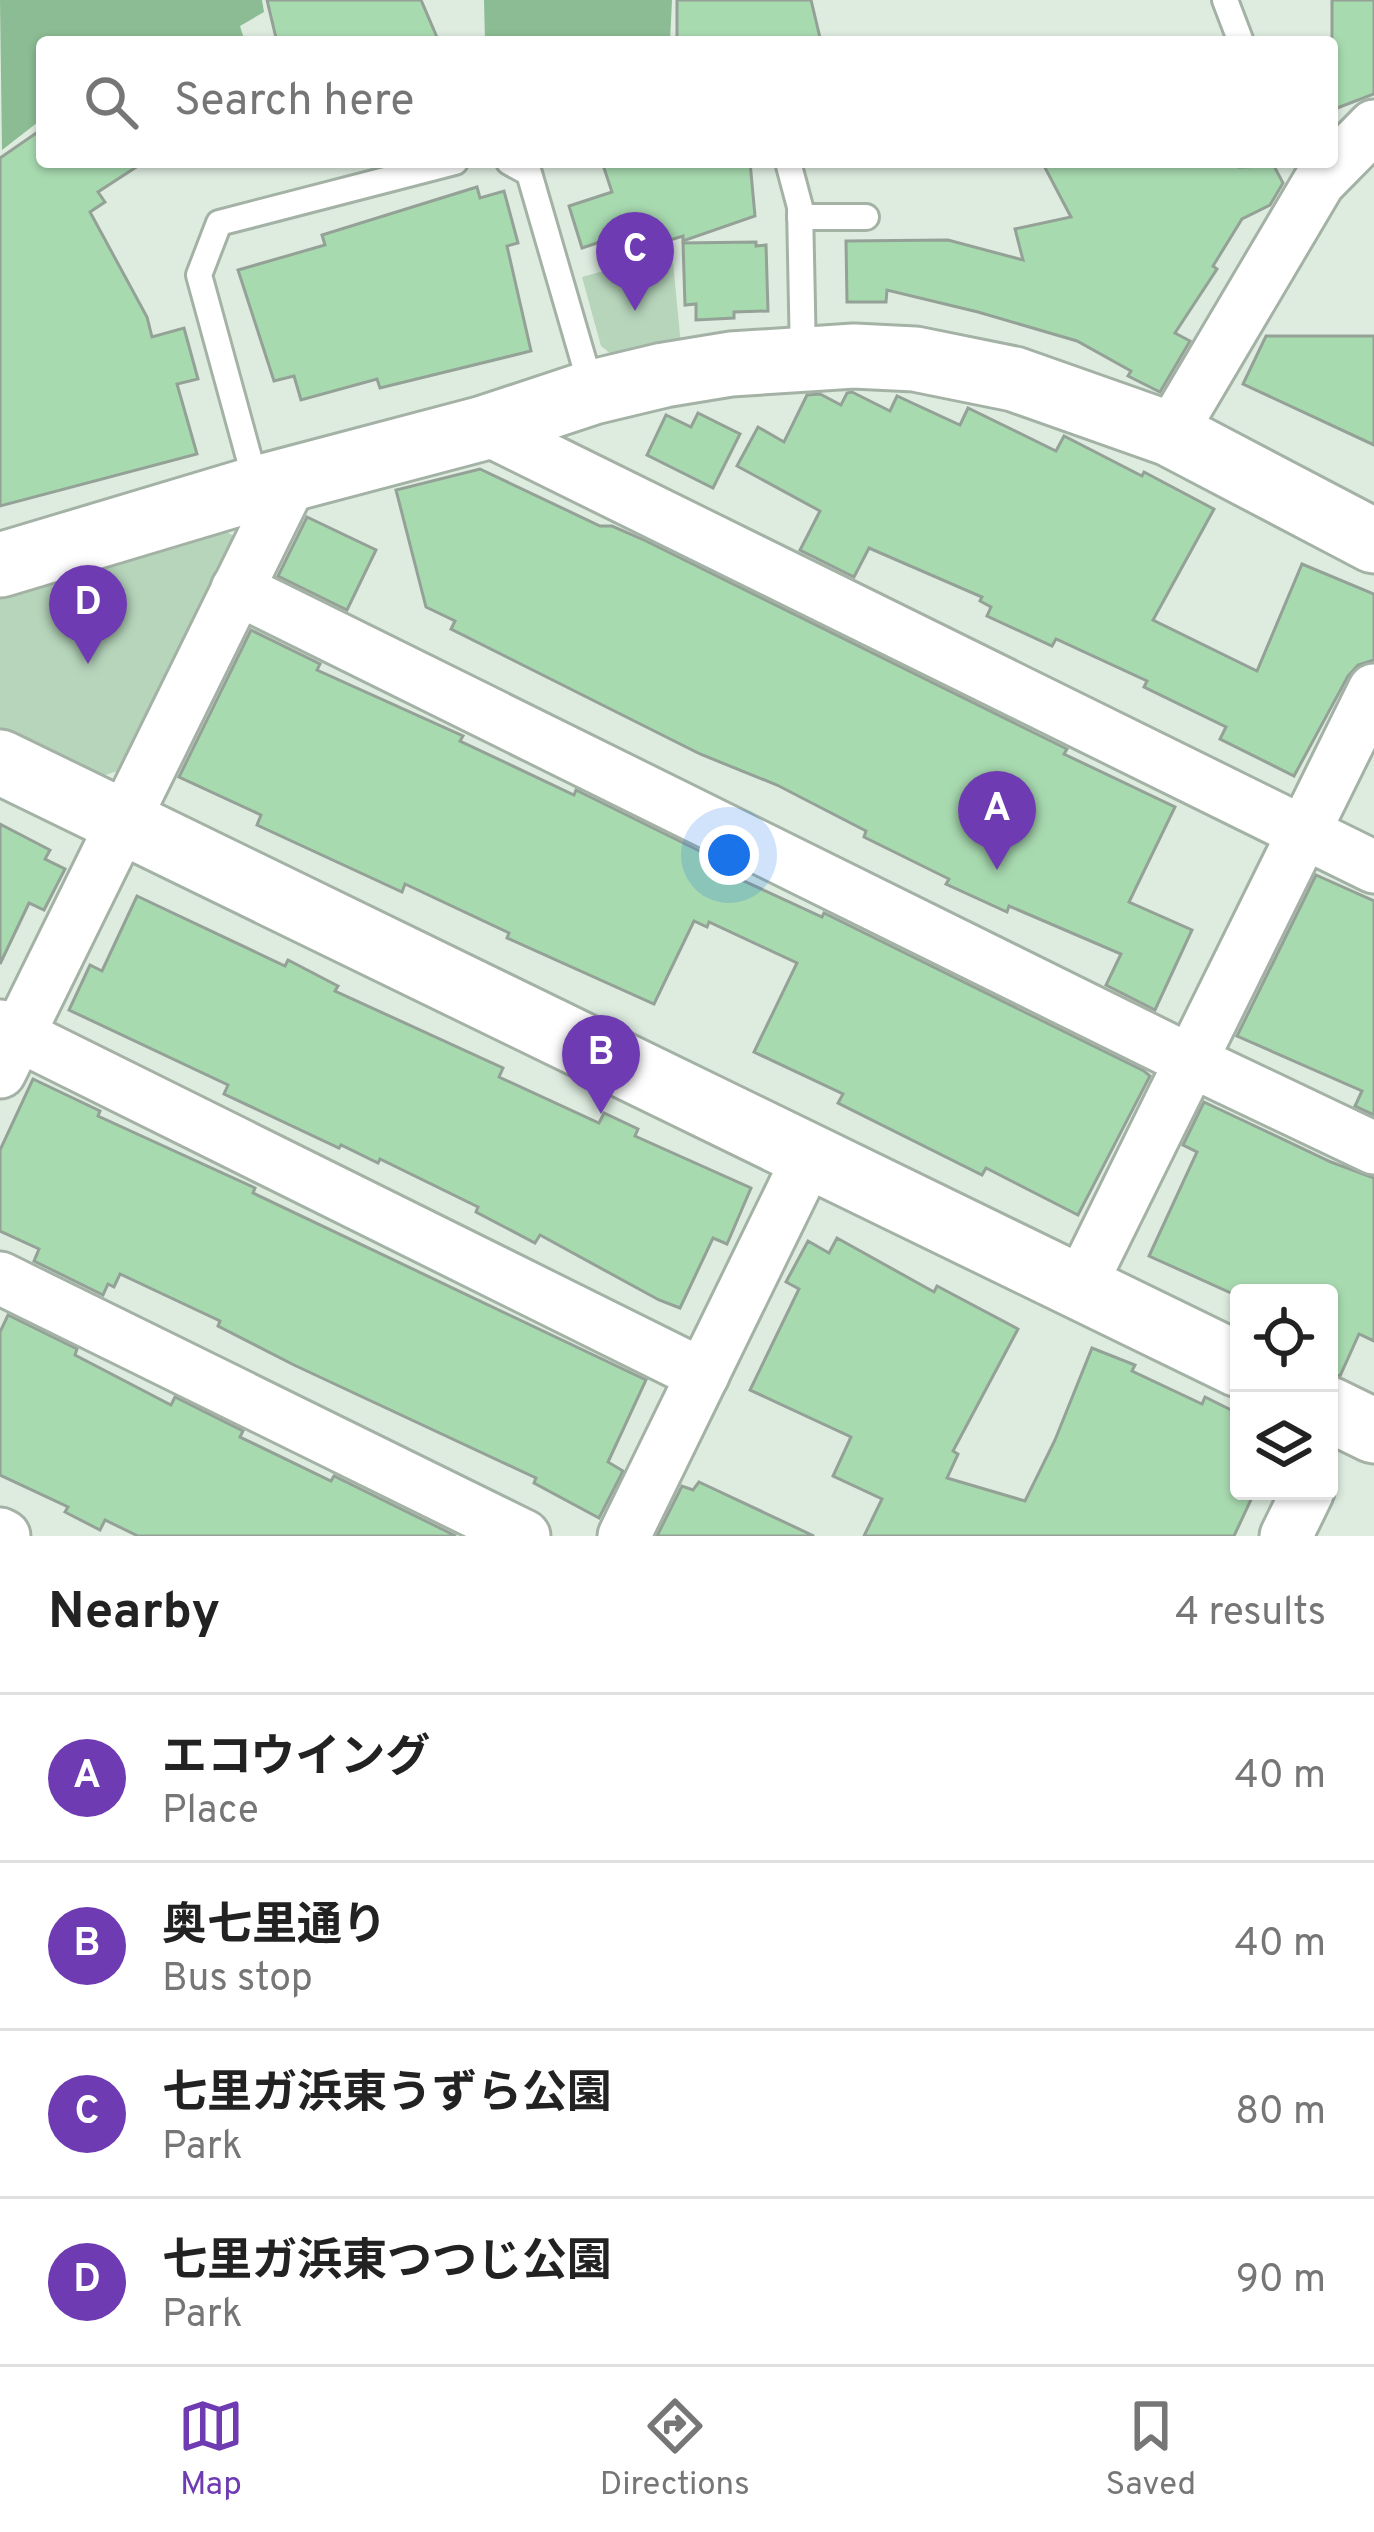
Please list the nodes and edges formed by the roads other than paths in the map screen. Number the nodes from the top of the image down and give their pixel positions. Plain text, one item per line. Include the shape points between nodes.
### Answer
1 (1225, 0) edge
2 (1238, 36) edge
3 (1374, 126) edge
4 (1338, 153) edge
5 (405, 168) edge
6 (520, 168) edge
7 (789, 168) edge
8 (372, 172) edge
9 (1313, 172) edge
10 (800, 217) junction
11 (866, 217) dead end
12 (803, 358) junction
13 (593, 392) junction
14 (484, 428) junction
15 (1170, 434) junction
16 (274, 483) junction
17 (1374, 541) edge
18 (0, 565) edge
19 (237, 589) junction
20 (1374, 690) edge
21 (0, 762) edge
22 (123, 822) junction
23 (1303, 833) junction
24 (1374, 868) edge
25 (6, 1044) edge
26 (1191, 1061) junction
27 (1374, 1148) edge
28 (809, 1156) junction
29 (0, 1278) edge
30 (1079, 1288) junction
31 (1230, 1361) edge
32 (703, 1375) junction
33 (1304, 1500) edge
34 (524, 1536) edge
35 (624, 1536) edge
36 (1286, 1536) edge

1 - 2 lane
3 - 4 street
5 - 8 lane
6 - 13 lane via 529,173
7 - 10 lane
8 - 16 lane via 220,223 199,274
9 - 15 street
10 - 11 lane
10 - 12 lane
12 - 13 street
12 - 15 street via 915,359 1014,379
13 - 14 street
14 - 16 street
14 - 23 street
15 - 17 street
16 - 18 street
16 - 19 street
19 - 22 street
19 - 26 street
20 - 23 street
21 - 22 street
22 - 25 street
22 - 28 street
23 - 24 street
23 - 26 street
25 - 32 street
26 - 27 street
26 - 30 street
28 - 30 street
28 - 32 street
29 - 34 street
30 - 31 street
32 - 35 street
33 - 36 street

